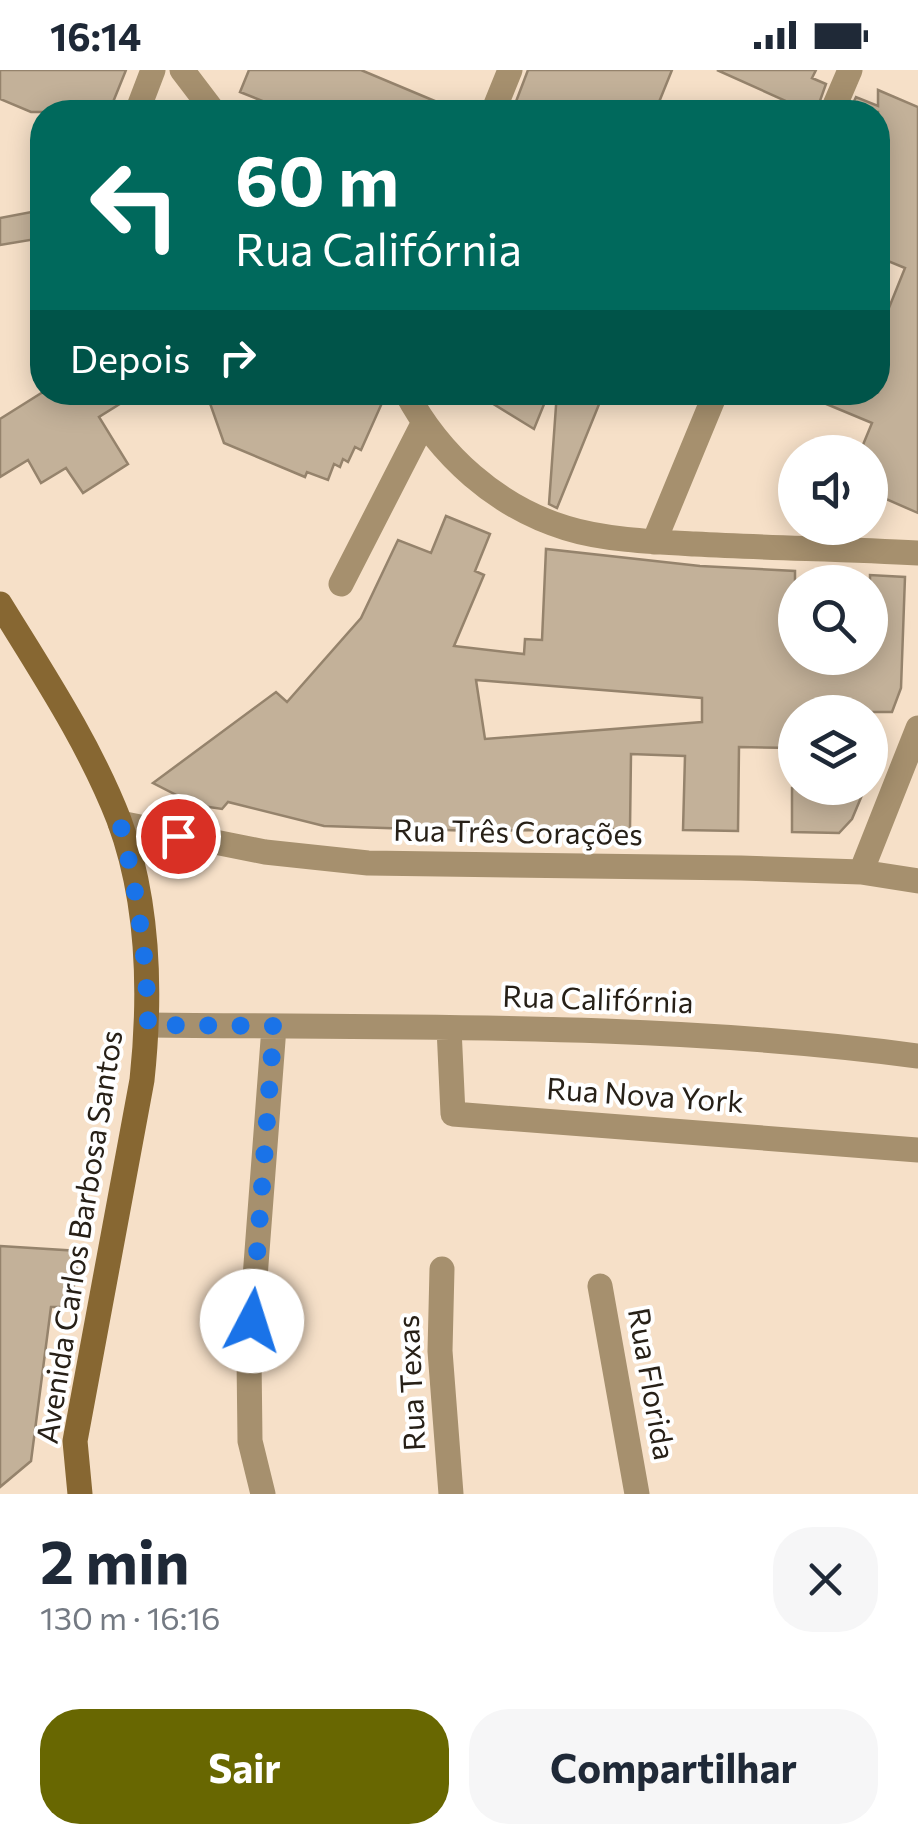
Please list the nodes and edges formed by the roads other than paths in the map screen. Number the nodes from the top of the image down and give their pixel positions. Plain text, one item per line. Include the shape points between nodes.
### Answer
1 (153, 70) edge
2 (182, 70) edge
3 (510, 70) edge
4 (850, 70) edge
5 (142, 100) edge
6 (205, 100) edge
7 (498, 100) edge
8 (837, 100) edge
9 (413, 405) edge
10 (711, 405) edge
11 (423, 424) junction
12 (654, 542) junction
13 (918, 552) edge
14 (341, 584) dead end
15 (0, 604) edge
16 (918, 728) edge
17 (120, 823) junction
18 (860, 872) junction
19 (918, 880) edge
20 (148, 1025) junction
21 (274, 1026) junction
22 (449, 1028) junction
23 (918, 1056) edge
24 (918, 1150) edge
25 (442, 1269) dead end
26 (600, 1286) dead end
27 (80, 1494) edge
28 (263, 1494) edge
29 (451, 1494) edge
30 (637, 1494) edge

1 - 5 street
2 - 6 street
3 - 7 street
4 - 8 street
9 - 11 street
10 - 12 street
11 - 12 street via 470,474 510,503 566,528
11 - 14 street
12 - 13 street
15 - 17 main road, Avenida Carlos Barbosa Santos via 90,754
16 - 18 street
17 - 18 street, Rua Três Corações via 265,852 368,863
17 - 20 main road, Avenida Carlos Barbosa Santos via 136,887
18 - 19 street, Rua Três Corações
20 - 21 street, Rua Califórnia
20 - 27 main road, Avenida Carlos Barbosa Santos via 75,1441
21 - 22 street, Rua Califórnia
21 - 28 street via 249,1357 250,1442
22 - 23 street, Rua Califórnia via 805,1041
22 - 24 street, Rua Nova York via 453,1114
25 - 29 street, Rua Texas via 440,1351
26 - 30 street, Rua Florida

